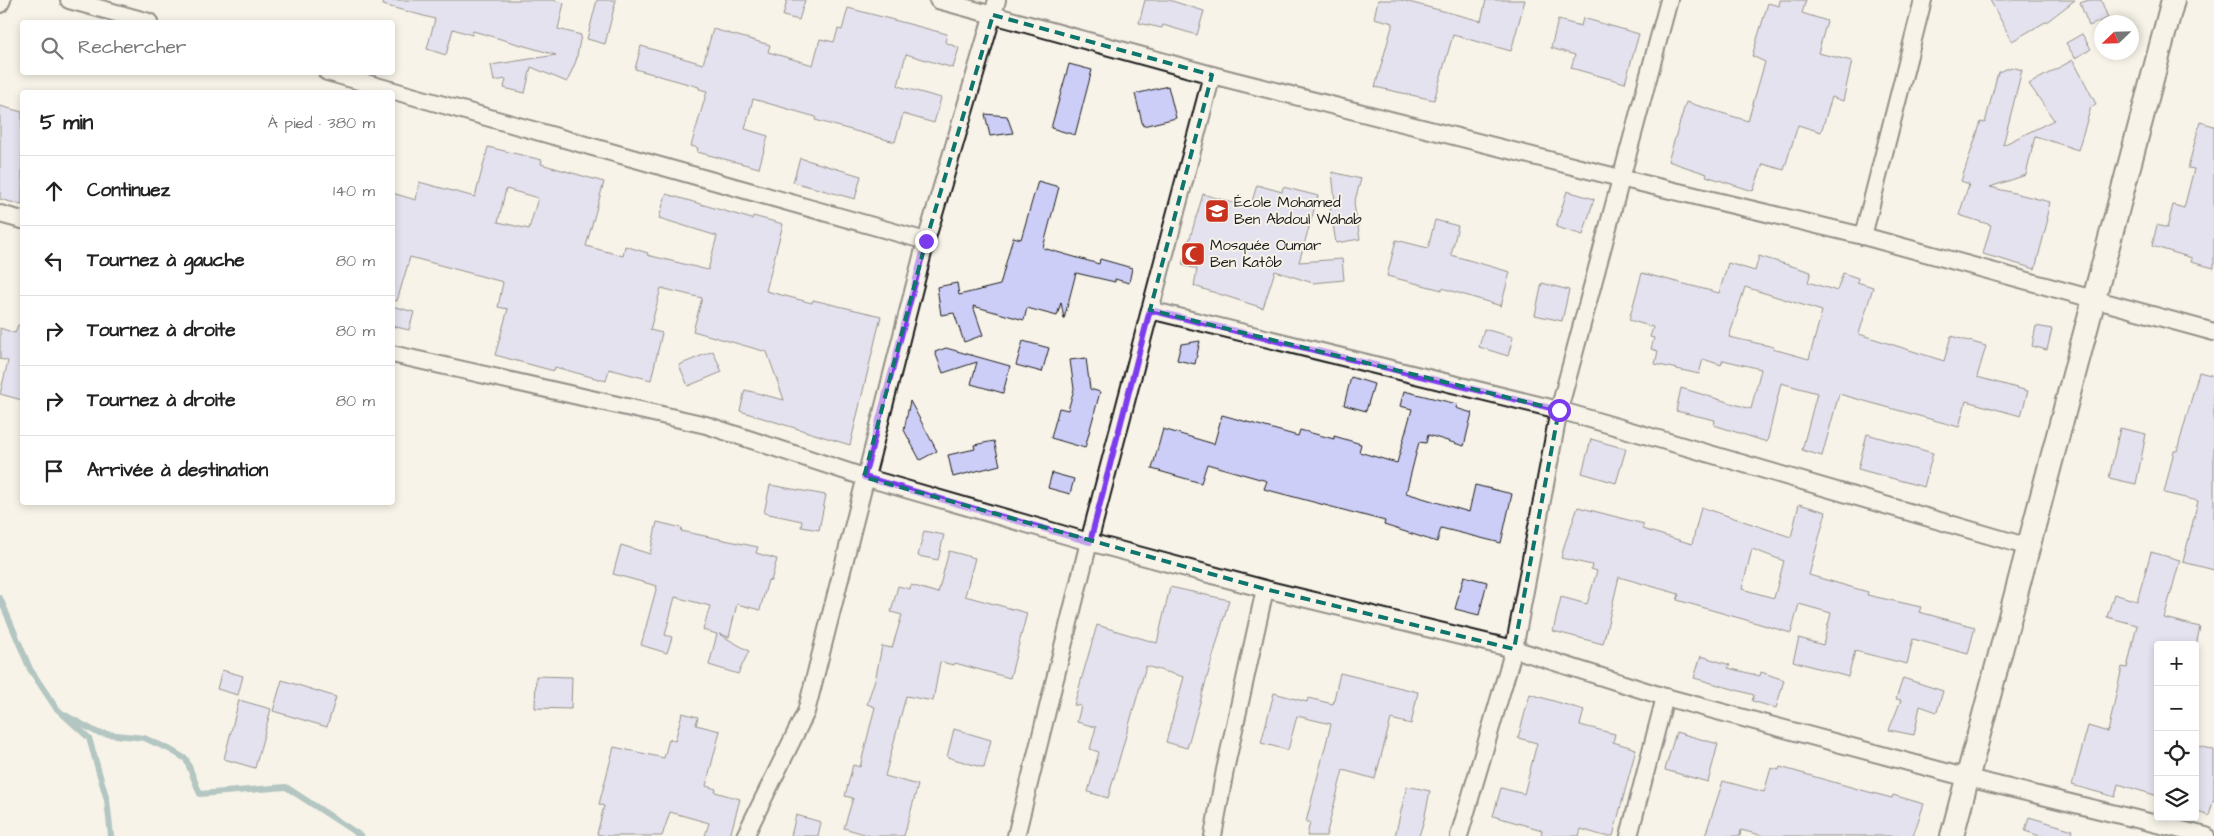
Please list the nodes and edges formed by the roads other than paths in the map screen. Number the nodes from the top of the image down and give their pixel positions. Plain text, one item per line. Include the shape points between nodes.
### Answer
1 (2, 0) edge
2 (69, 0) edge
3 (938, 0) edge
4 (1668, 0) edge
5 (1923, 0) edge
6 (2173, 0) edge
7 (0, 4) edge
8 (995, 8) edge
9 (142, 20) edge
10 (338, 75) edge
11 (1212, 75) junction
12 (391, 90) edge
13 (395, 91) edge
14 (1620, 178) junction
15 (0, 214) edge
16 (20, 219) edge
17 (1863, 236) junction
18 (926, 241) junction
19 (2094, 299) junction
20 (1150, 310) junction
21 (2214, 332) edge
22 (395, 355) edge
23 (1559, 410) junction
24 (864, 477) junction
25 (1090, 542) junction
26 (2029, 547) junction
27 (1265, 589) junction
28 (1514, 649) junction
29 (1665, 697) junction
30 (1968, 778) junction
31 (745, 836) edge
32 (1016, 836) edge
33 (1213, 836) edge
34 (1459, 836) edge
35 (1629, 836) edge
36 (1952, 836) edge
37 (2206, 836) edge

1 - 7 street
2 - 9 street
3 - 8 street
4 - 14 street
5 - 17 street
6 - 19 street
8 - 11 street
8 - 18 street
10 - 12 street
11 - 14 street
11 - 20 street
13 - 18 street
14 - 17 street
14 - 23 street
15 - 16 street
17 - 19 street
18 - 24 street
19 - 21 street
19 - 26 street
20 - 23 street
20 - 25 street
22 - 24 street via 706,426
23 - 26 street
23 - 28 street
24 - 25 street
24 - 31 street via 806,712
25 - 27 street
25 - 32 street
26 - 30 street
27 - 28 street
27 - 33 street
28 - 29 street
28 - 34 street
29 - 30 street
29 - 35 street
30 - 36 street
30 - 37 street

